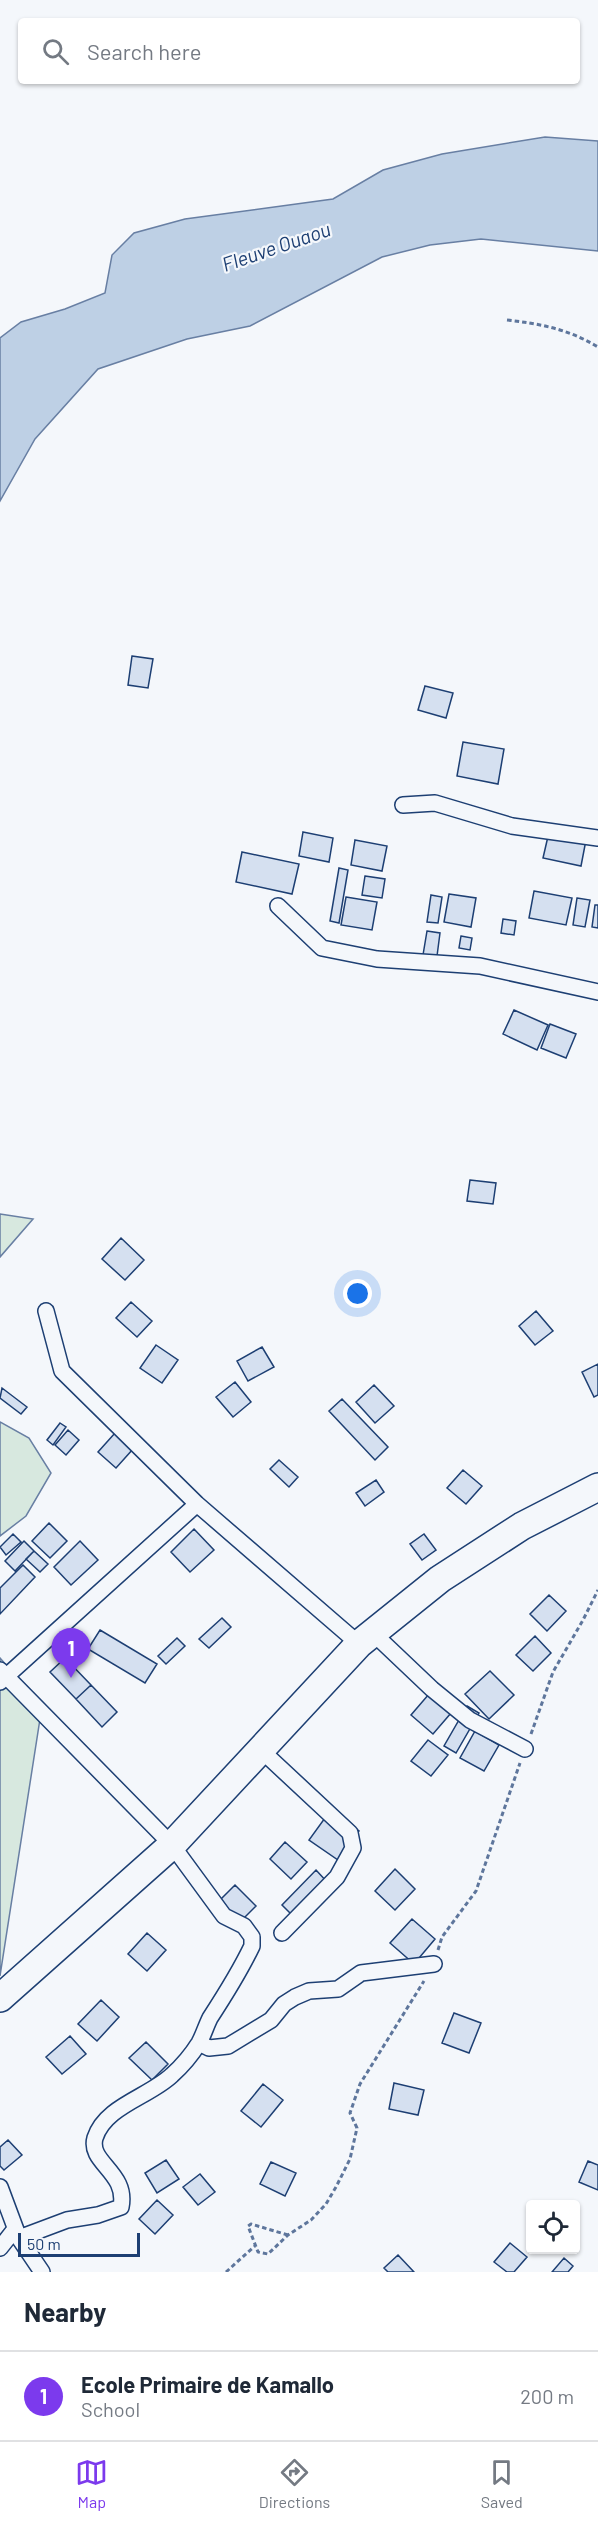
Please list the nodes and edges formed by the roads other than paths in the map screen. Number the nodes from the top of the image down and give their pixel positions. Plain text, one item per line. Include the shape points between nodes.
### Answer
1 (403, 805) dead end
2 (598, 838) edge
3 (278, 906) dead end
4 (598, 992) edge
5 (46, 1311) dead end
6 (598, 1486) edge
7 (197, 1504) junction
8 (366, 1639) junction
9 (2, 1676) edge
10 (525, 1749) road end
11 (261, 1750) junction
12 (172, 1845) junction
13 (282, 1933) dead end
14 (435, 1964) road end
15 (0, 1998) edge
16 (199, 2043) junction
17 (0, 2187) edge
18 (17, 2233) junction
19 (0, 2248) edge
20 (42, 2272) edge

1 - 2 street via 435,803 512,826
3 - 4 street via 322,948 377,959 480,966
5 - 7 street via 62,1371
6 - 8 highway via 522,1527 440,1579
7 - 8 street
7 - 9 street
8 - 10 street via 470,1720
8 - 11 highway
9 - 12 street
11 - 12 highway
11 - 13 street via 350,1833 353,1848 337,1877
12 - 15 highway
12 - 16 street via 224,1916 244,1926 252,1937 246,1959
14 - 16 street via 361,1973 338,1989 309,1991 295,1997 271,2020 228,2046 209,2048
16 - 18 street via 172,2076 100,2125 94,2142 96,2154 118,2181 124,2195 121,2207
17 - 18 street
18 - 19 street
18 - 20 street

